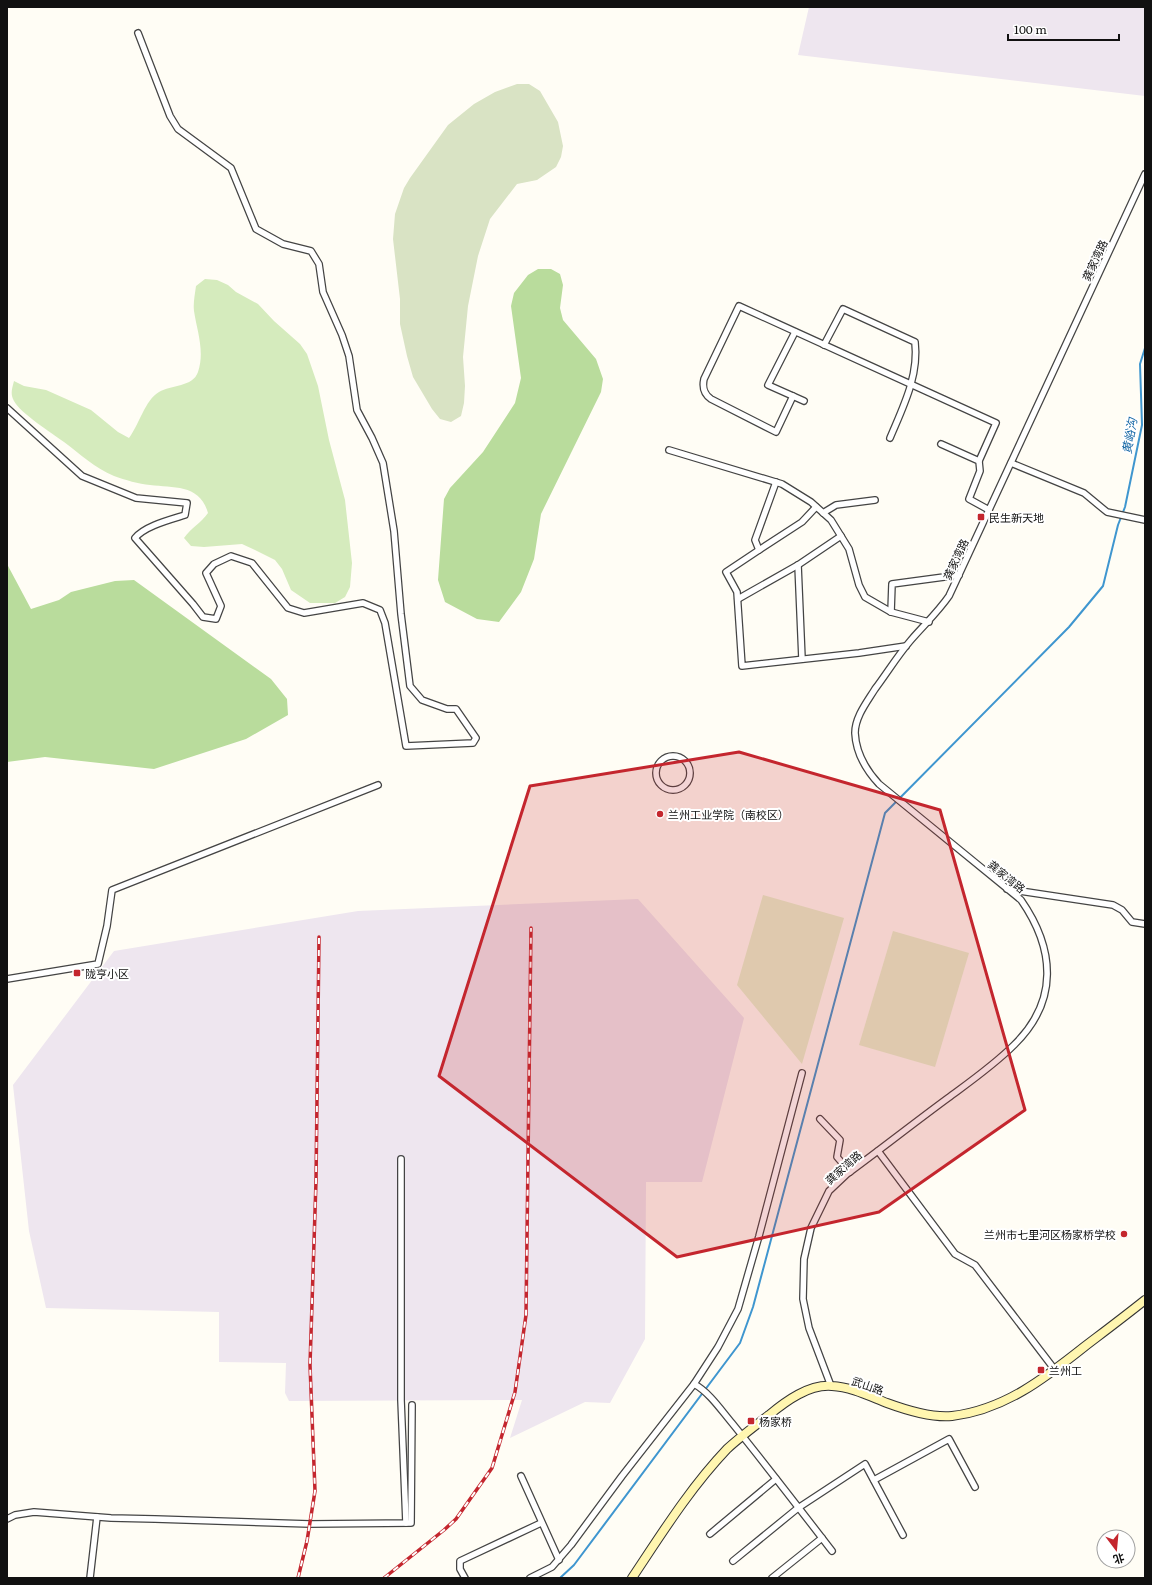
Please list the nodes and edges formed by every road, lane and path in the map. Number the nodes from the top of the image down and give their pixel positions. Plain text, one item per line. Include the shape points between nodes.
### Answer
1 (138, 33) dead end
2 (1145, 174) edge
3 (795, 332) junction
4 (824, 345) junction
5 (911, 385) junction
6 (793, 396) junction
7 (804, 401) dead end
8 (7, 408) edge
9 (890, 438) dead end
10 (941, 444) dead end
11 (669, 450) dead end
12 (979, 461) junction
13 (1011, 463) junction
14 (776, 482) junction
15 (874, 500) dead end
16 (816, 507) junction
17 (989, 510) junction
18 (823, 513) junction
19 (1145, 520) edge
20 (841, 536) junction
21 (760, 550) junction
22 (798, 565) junction
23 (959, 575) junction
24 (738, 599) junction
25 (891, 612) junction
26 (929, 622) junction
27 (906, 646) junction
28 (802, 659) junction
29 (684, 760) joint
30 (378, 785) dead end
31 (1007, 889) junction
32 (1145, 924) edge
33 (7, 979) edge
34 (802, 1073) dead end
35 (820, 1119) dead end
36 (878, 1151) junction
37 (401, 1159) dead end
38 (850, 1172) junction
39 (1145, 1300) edge
40 (1055, 1370) junction
41 (697, 1385) junction
42 (831, 1386) junction
43 (412, 1405) dead end
44 (742, 1436) junction
45 (521, 1476) dead end
46 (776, 1479) junction
47 (874, 1480) junction
48 (975, 1486) dead end
49 (798, 1508) junction
50 (97, 1517) junction
51 (7, 1519) edge
52 (406, 1523) junction
53 (541, 1523) junction
54 (710, 1534) dead end
55 (903, 1534) dead end
56 (822, 1538) junction
57 (832, 1551) dead end
58 (559, 1560) junction
59 (733, 1560) dead end
60 (90, 1578) edge
61 (465, 1578) edge
62 (530, 1578) edge
63 (632, 1578) edge
64 (772, 1578) edge

1 - 8 street via 170,116 178,129 231,168 256,229 282,244 311,251 319,264 323,292 349,356 357,410 383,463 394,530 410,686 422,700 447,709 456,709 476,738 473,743 406,746 385,623 380,610 362,603 304,612 288,608 252,563 231,556 214,564 206,573 221,606 216,618 203,617 135,538 140,531 185,515 187,504 136,498 82,476
2 - 13 street, 龚家湾路
3 - 4 street
3 - 6 street via 768,385
3 - 6 street via 739,306 703,384 704,393 711,399 776,432
4 - 5 street
4 - 5 street via 842,309 915,342 916,355
5 - 9 street
5 - 12 street via 996,423
6 - 7 street
10 - 12 street
11 - 14 street
12 - 17 street via 980,471 969,499
13 - 17 street, 龚家湾路
13 - 19 street via 1084,493 1107,512
14 - 16 street
14 - 21 street via 755,540
15 - 18 street via 836,505
16 - 18 street
16 - 21 street via 802,522
17 - 23 street, 龚家湾路
18 - 20 street
20 - 22 street
20 - 25 street via 849,549 865,598
21 - 24 street via 726,572
22 - 24 street
22 - 28 street
23 - 25 street via 892,584
23 - 26 street, 龚家湾路 via 949,596
24 - 28 street via 742,666
25 - 26 street
26 - 27 street, 龚家湾路
27 - 28 street
27 - 31 street, 龚家湾路 via 862,708 855,732 857,746 869,773
29 - 29 street via 672,755 660,761 655,774 661,786 667,790 674,790 686,784 690,772 689,765
30 - 33 street via 112,890 98,964
31 - 32 street via 1113,906 1122,910 1132,922
31 - 36 street, 龚家湾路 via 1021,900 1032,916 1044,947 1047,989 1041,1007 1015,1044 992,1065
34 - 41 street via 738,1308
35 - 38 street via 840,1140 837,1157
36 - 38 street, 龚家湾路
36 - 40 street via 955,1254 975,1264
37 - 52 street via 401,1400
38 - 42 street, 龚家湾路 via 829,1191 811,1228 804,1259 803,1299 809,1328
39 - 40 main road, 武山路
40 - 42 main road, 武山路 via 1006,1400 987,1408 951,1416 935,1416 913,1411 857,1391
41 - 44 street
41 - 58 street
42 - 44 main road, 武山路 via 808,1390 789,1400
43 - 52 street via 410,1523
44 - 46 street
44 - 63 main road, 武山路 via 696,1484
45 - 53 street
46 - 49 street
46 - 54 street
47 - 48 street via 949,1439
47 - 49 street via 865,1464
47 - 55 street
49 - 56 street
49 - 59 street
50 - 51 street via 34,1512
50 - 52 street via 310,1524
50 - 60 street
53 - 58 street
53 - 61 street via 460,1561 460,1569
56 - 57 street
56 - 64 street
58 - 62 street via 552,1568

